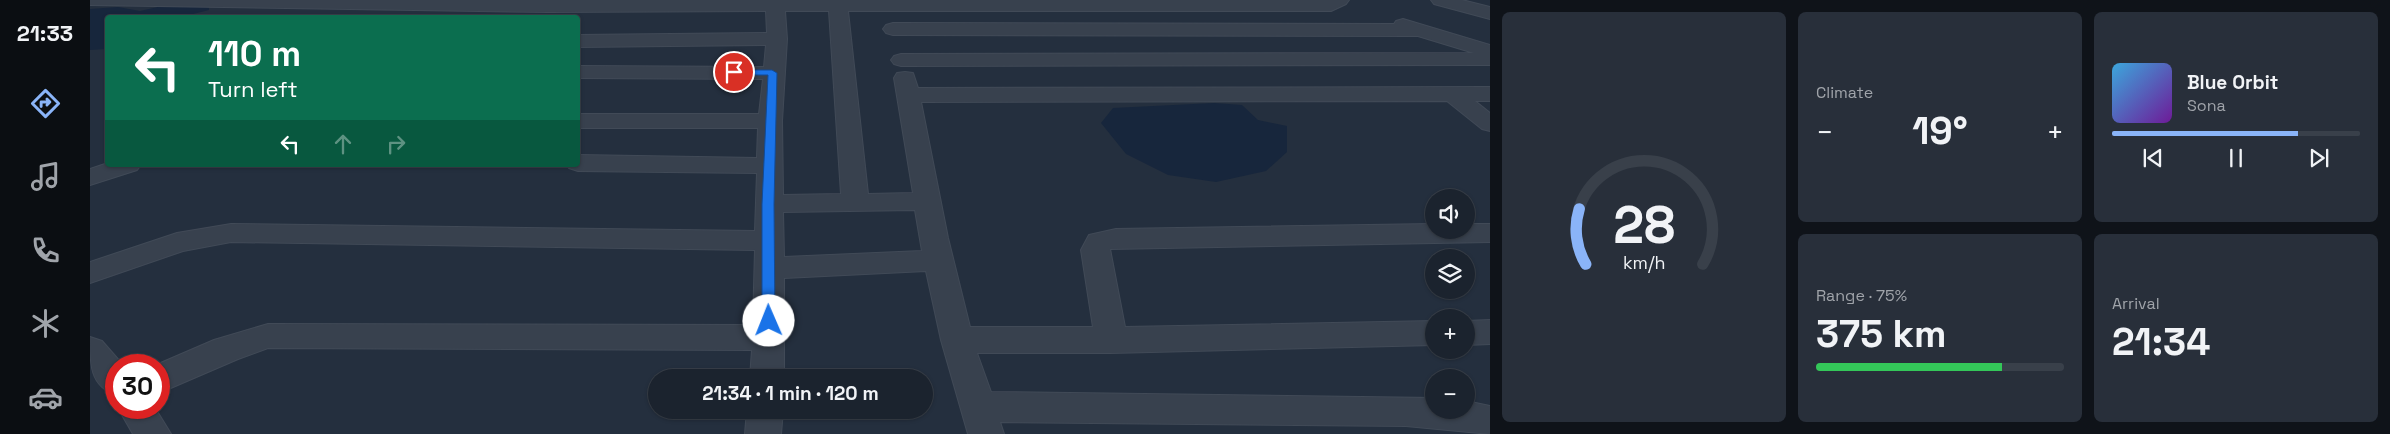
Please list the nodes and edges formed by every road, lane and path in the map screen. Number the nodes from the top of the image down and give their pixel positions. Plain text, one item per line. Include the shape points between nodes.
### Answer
1 (90, 0) edge
2 (1440, 0) edge
3 (1328, 2) edge
4 (618, 3) edge
5 (775, 3) edge
6 (838, 6) junction
7 (888, 12) edge
8 (1489, 13) edge
9 (1419, 30) junction
10 (777, 39) junction
11 (580, 41) edge
12 (1490, 51) edge
13 (1490, 59) edge
14 (901, 60) junction
15 (580, 72) edge
16 (772, 73) junction
17 (1452, 94) junction
18 (1490, 94) edge
19 (909, 95) junction
20 (580, 121) edge
21 (770, 121) junction
22 (1490, 124) edge
23 (580, 163) edge
24 (770, 166) junction
25 (122, 167) edge
26 (90, 177) edge
27 (928, 201) junction
28 (855, 202) junction
29 (768, 204) junction
30 (1490, 234) edge
31 (769, 254) junction
32 (939, 260) junction
33 (90, 273) edge
34 (1490, 332) edge
35 (1425, 333) edge
36 (1475, 333) edge
37 (769, 338) junction
38 (957, 340) junction
39 (1111, 340) junction
40 (90, 350) edge
41 (105, 368) edge
42 (767, 369) edge
43 (170, 374) edge
44 (144, 419) edge
45 (764, 419) edge
46 (982, 420) edge
47 (1490, 420) edge
48 (154, 434) edge
49 (763, 434) edge

1 - 4 street
2 - 8 street
3 - 7 street
3 - 9 street
4 - 5 street
5 - 6 street
5 - 10 street
6 - 7 street
6 - 28 street
7 - 9 street
7 - 14 street
9 - 12 street
10 - 11 street
10 - 16 street
13 - 14 street
14 - 19 street
15 - 16 street
16 - 21 street
17 - 18 street
17 - 19 street
17 - 22 street
19 - 27 street
20 - 21 street
21 - 24 street
23 - 24 street
24 - 29 street
25 - 26 street
27 - 28 street
27 - 32 street
28 - 29 street
29 - 31 street
30 - 39 street via 1116,238 1098,242 1095,250
31 - 32 street
31 - 33 street via 231,233 205,234
31 - 37 street
32 - 38 street
34 - 36 street
35 - 39 street
37 - 42 street
37 - 43 street via 268,336 209,355
38 - 39 street
38 - 46 street
40 - 41 street
44 - 48 street
45 - 49 street
46 - 47 street via 1406,411

